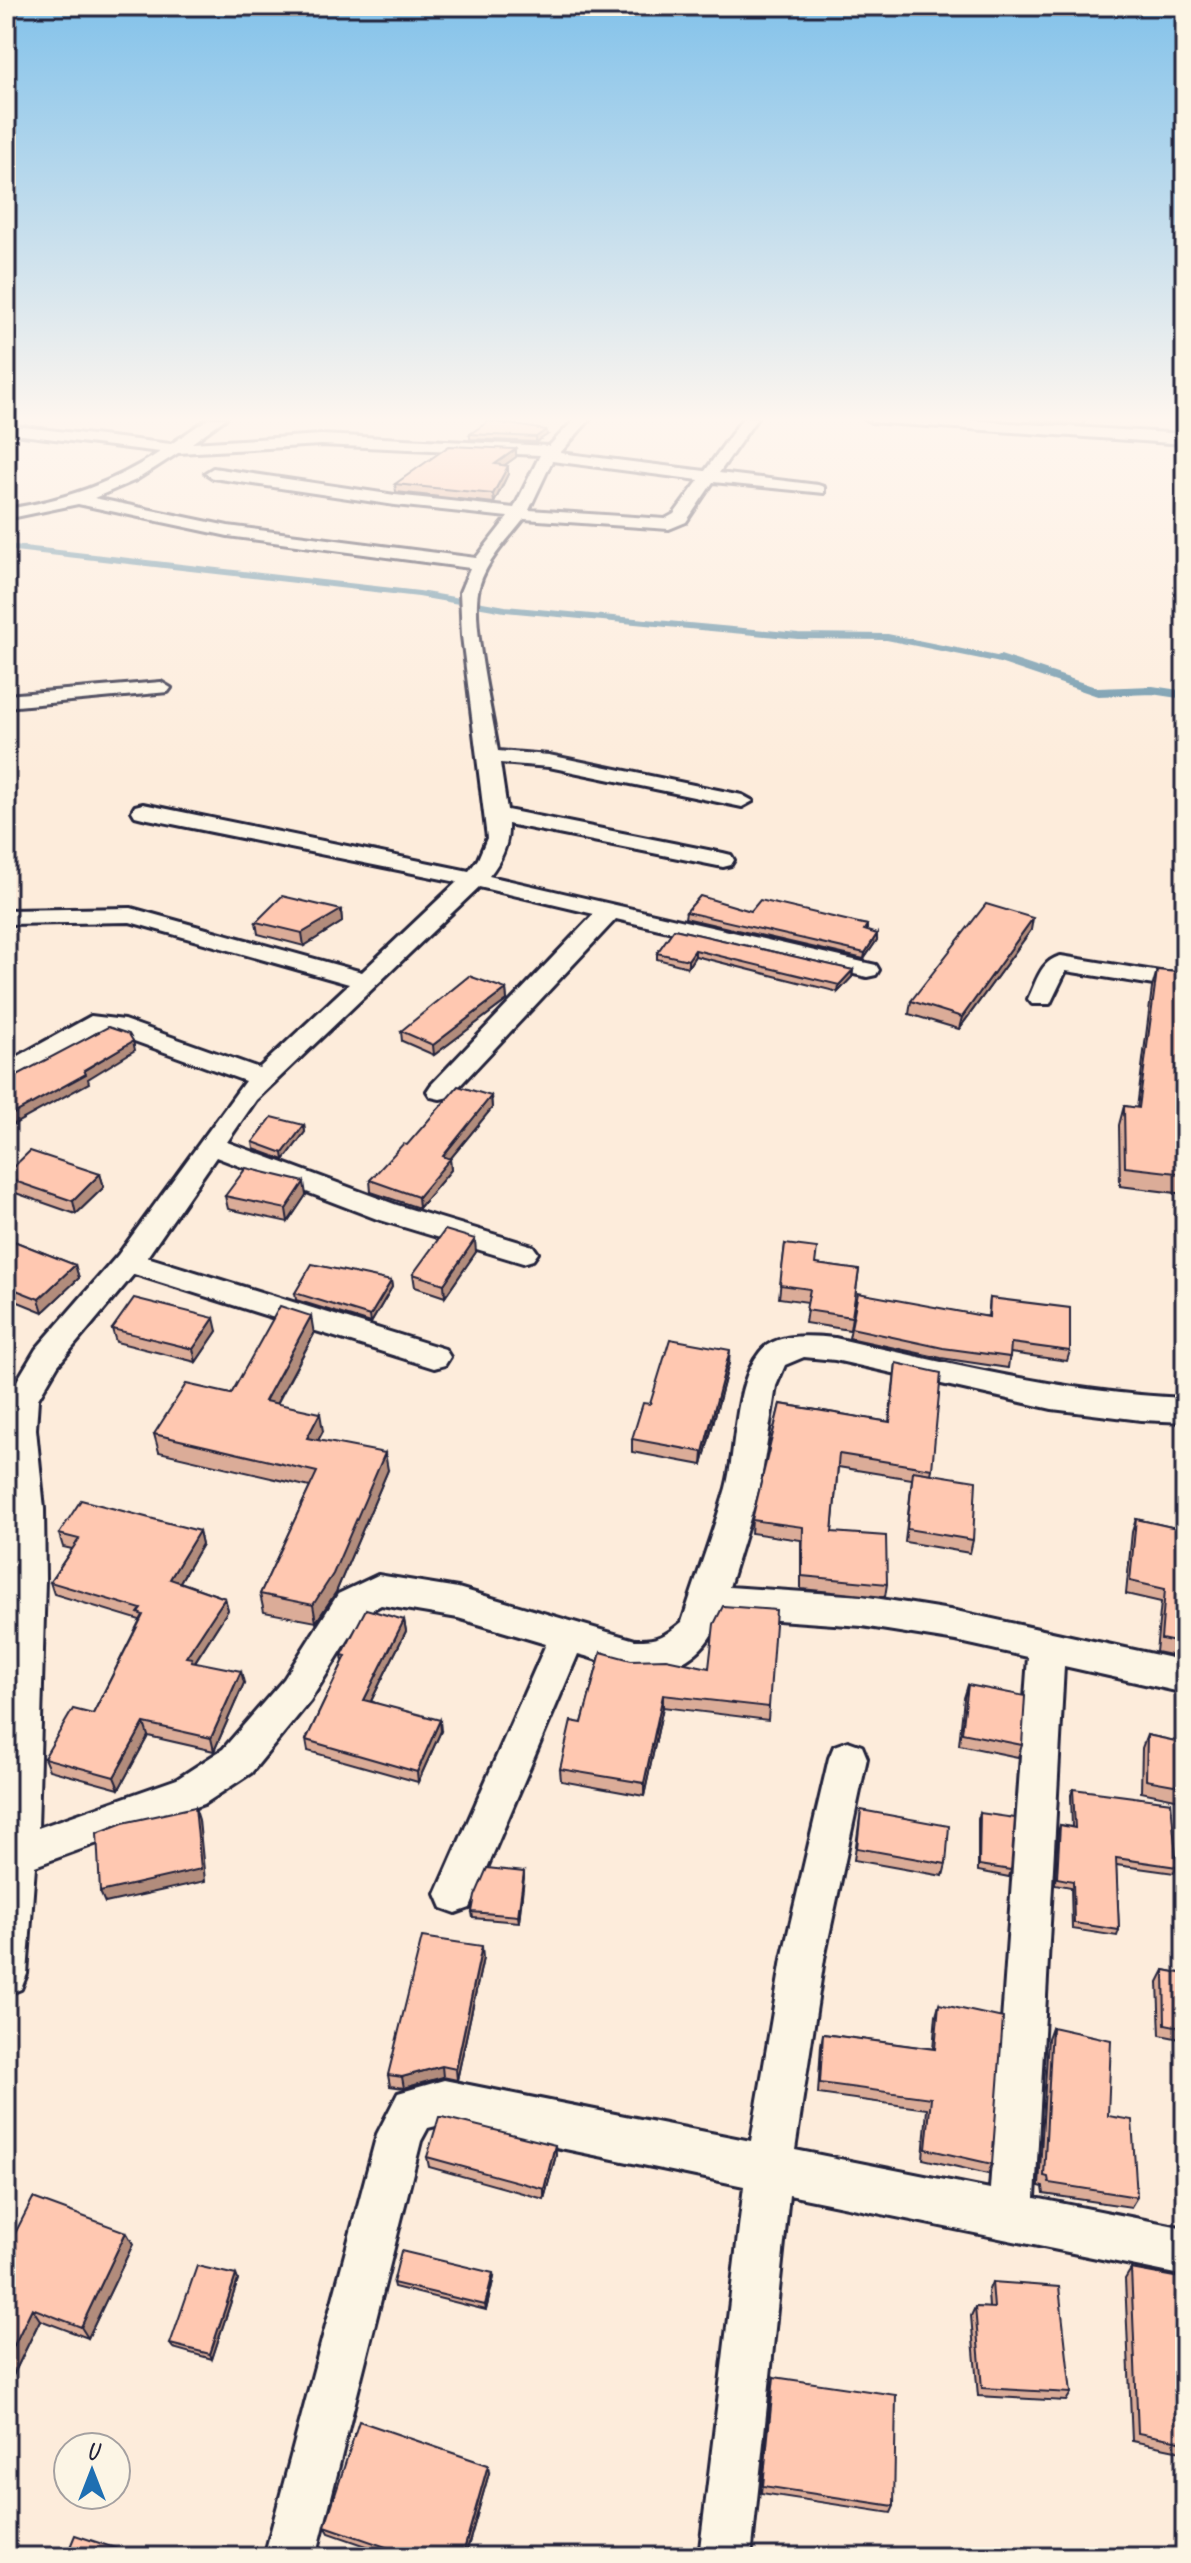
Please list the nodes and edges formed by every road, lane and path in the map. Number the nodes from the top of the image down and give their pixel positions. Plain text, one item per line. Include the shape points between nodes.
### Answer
1 (268, 538) edge
2 (501, 538) edge
3 (480, 564) junction
4 (161, 688) dead end
5 (6, 701) edge
6 (487, 756) junction
7 (742, 801) dead end
8 (143, 811) dead end
9 (497, 815) junction
10 (723, 860) dead end
11 (474, 879) junction
12 (610, 911) junction
13 (6, 917) edge
14 (867, 970) dead end
15 (364, 980) junction
16 (1185, 983) edge
17 (1041, 999) dead end
18 (6, 1074) edge
19 (262, 1078) junction
20 (440, 1091) dead end
21 (210, 1145) junction
22 (523, 1253) dead end
23 (128, 1262) junction
24 (434, 1357) dead end
25 (1185, 1410) edge
26 (13, 1440) edge
27 (708, 1600) junction
28 (567, 1637) junction
29 (1047, 1646) junction
30 (1185, 1677) edge
31 (848, 1758) dead end
32 (18, 1854) junction
33 (456, 1894) dead end
34 (10, 1902) edge
35 (6, 1974) edge
36 (769, 2169) junction
37 (1011, 2214) junction
38 (1185, 2252) edge
39 (290, 2557) edge
40 (725, 2557) edge

1 - 3 street
2 - 3 street
3 - 6 street via 468,599
4 - 5 street
6 - 7 street via 549,761
6 - 9 street
8 - 11 street
9 - 10 street
9 - 11 street via 498,838
11 - 12 street
11 - 15 street
12 - 14 street
12 - 20 street
13 - 15 street via 131,915
15 - 19 street
16 - 17 street via 1061,963
18 - 19 street via 99,1023
19 - 21 street
21 - 22 street via 387,1212
21 - 23 street
23 - 24 street
23 - 26 street via 32,1379
25 - 27 street via 1056,1398 835,1349 787,1350 772,1358 760,1386 743,1486
26 - 32 street via 27,1509
27 - 28 street via 697,1631 655,1656
27 - 29 street via 862,1611
28 - 32 street via 458,1603 378,1590 351,1604 297,1690 237,1761 190,1792
28 - 33 street
29 - 30 street
29 - 37 street
31 - 36 street via 803,1959
32 - 34 street
34 - 35 street
36 - 37 street
36 - 39 street via 444,2102 414,2109 400,2134
36 - 40 street
37 - 38 street

